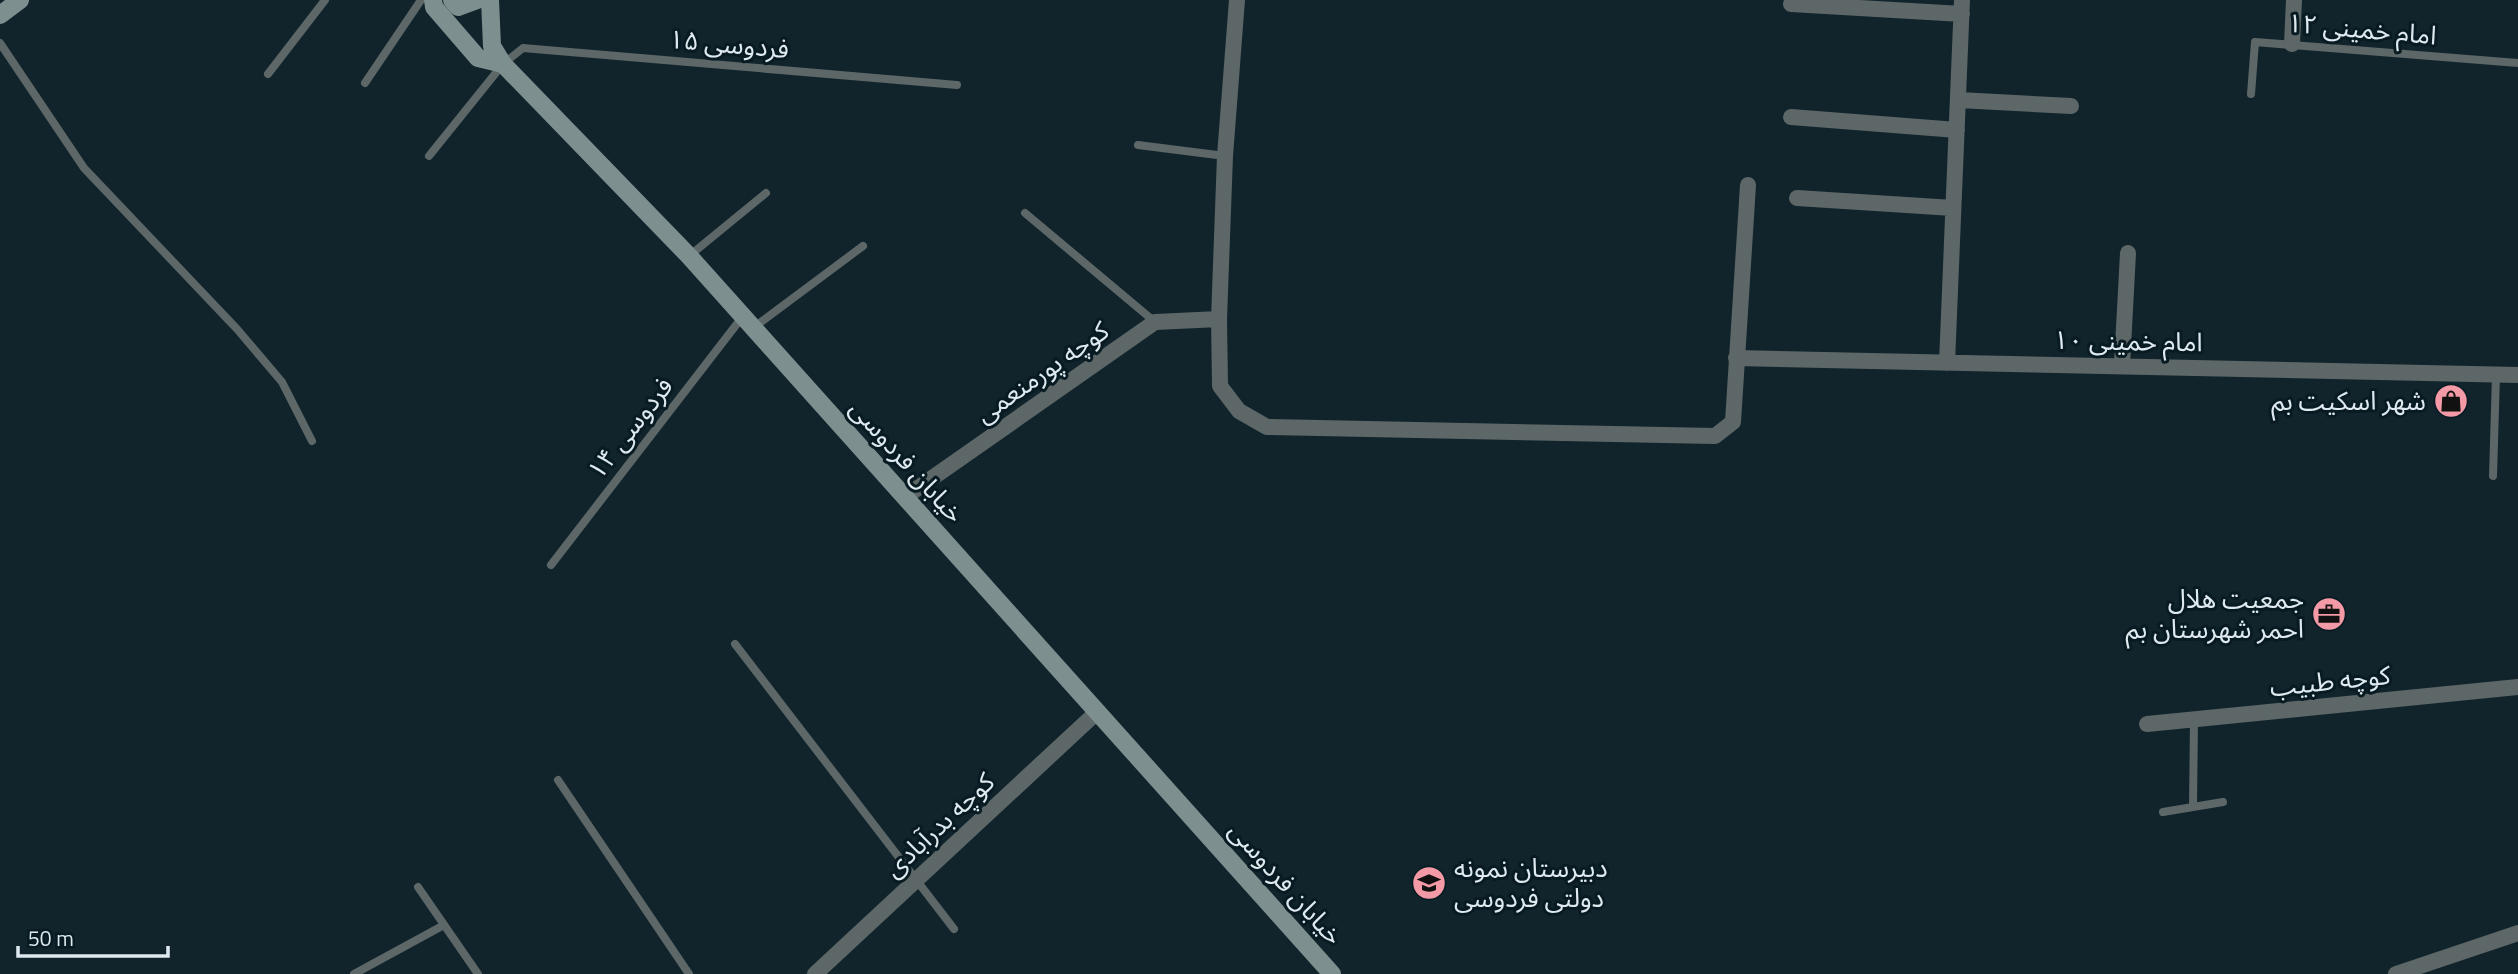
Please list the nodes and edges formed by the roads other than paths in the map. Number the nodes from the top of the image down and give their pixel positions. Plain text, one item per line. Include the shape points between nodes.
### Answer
1 (20, 0) edge
2 (325, 0) edge
3 (421, 0) edge
4 (433, 0) edge
5 (452, 0) edge
6 (477, 0) edge
7 (490, 0) edge
8 (1237, 0) edge
9 (2294, 0) edge
10 (1791, 4) dead end
11 (1962, 7) edge
12 (0, 15) edge
13 (0, 43) edge
14 (2292, 44) junction
15 (2518, 63) edge
16 (503, 64) junction
17 (268, 74) dead end
18 (365, 83) dead end
19 (957, 85) dead end
20 (2251, 94) dead end
21 (1958, 100) junction
22 (2071, 106) dead end
23 (1791, 117) dead end
24 (1957, 130) junction
25 (1138, 145) dead end
26 (429, 156) dead end
27 (1226, 156) junction
28 (1748, 185) dead end
29 (766, 193) dead end
30 (1797, 198) dead end
31 (1953, 208) junction
32 (1025, 213) dead end
33 (863, 246) dead end
34 (2128, 253) dead end
35 (689, 256) junction
36 (1219, 319) junction
37 (748, 322) junction
38 (1156, 322) junction
39 (1736, 358) junction
40 (1947, 363) junction
41 (2122, 365) junction
42 (2496, 375) junction
43 (2518, 375) edge
44 (312, 441) dead end
45 (2493, 476) dead end
46 (905, 497) junction
47 (551, 565) dead end
48 (735, 644) dead end
49 (2518, 687) edge
50 (1097, 712) junction
51 (2194, 719) junction
52 (2147, 724) dead end
53 (558, 780) dead end
54 (2223, 802) dead end
55 (2193, 807) junction
56 (2163, 812) dead end
57 (917, 880) junction
58 (418, 887) dead end
59 (444, 925) junction
60 (954, 929) dead end
61 (2518, 933) edge
62 (354, 974) edge
63 (478, 974) edge
64 (689, 974) edge
65 (815, 974) edge
66 (1332, 974) edge
67 (2396, 974) edge

1 - 12 street
2 - 17 lane
3 - 18 lane
4 - 16 street, خیابان فردوسی via 434,7 478,58
5 - 6 street via 458,7
7 - 16 street via 492,46
8 - 27 street
9 - 14 street
10 - 11 street
11 - 21 street
13 - 44 lane via 84,168 282,382
14 - 15 lane, امام خمینی ۱۲
14 - 20 lane, امام خمینی ۱۲ via 2255,42
16 - 19 lane, فردوسی ۱۵ via 523,48
16 - 26 lane
16 - 35 street, خیابان فردوسی
21 - 22 street
21 - 24 street
23 - 24 street
24 - 31 street
25 - 27 lane
27 - 36 street
28 - 39 street
29 - 35 lane
30 - 31 street
31 - 40 street
32 - 38 lane
33 - 37 lane, فردوسی ۱۴
34 - 41 street
35 - 37 street, خیابان فردوسی
36 - 38 street
36 - 39 street via 1220,386 1238,411 1267,427 1715,436 1733,422
37 - 46 street, خیابان فردوسی
37 - 47 lane, فردوسی ۱۴
38 - 46 street, کوچه پورمنعمی
39 - 40 street, امام خمینی ۱۰
40 - 41 street, امام خمینی ۱۰
41 - 42 street, امام خمینی ۱۰
42 - 43 street, امام خمینی ۱۰
42 - 45 lane
46 - 50 street, خیابان فردوسی
48 - 57 lane
49 - 51 street, کوچه طبیب
50 - 57 street, کوچه بدرآبادی
50 - 66 street, خیابان فردوسی
51 - 52 street, کوچه طبیب
51 - 55 lane
53 - 64 lane
54 - 55 lane
55 - 56 lane
57 - 60 lane
57 - 65 street, کوچه بدرآبادی
58 - 59 lane
59 - 62 lane
59 - 63 lane
61 - 67 street

